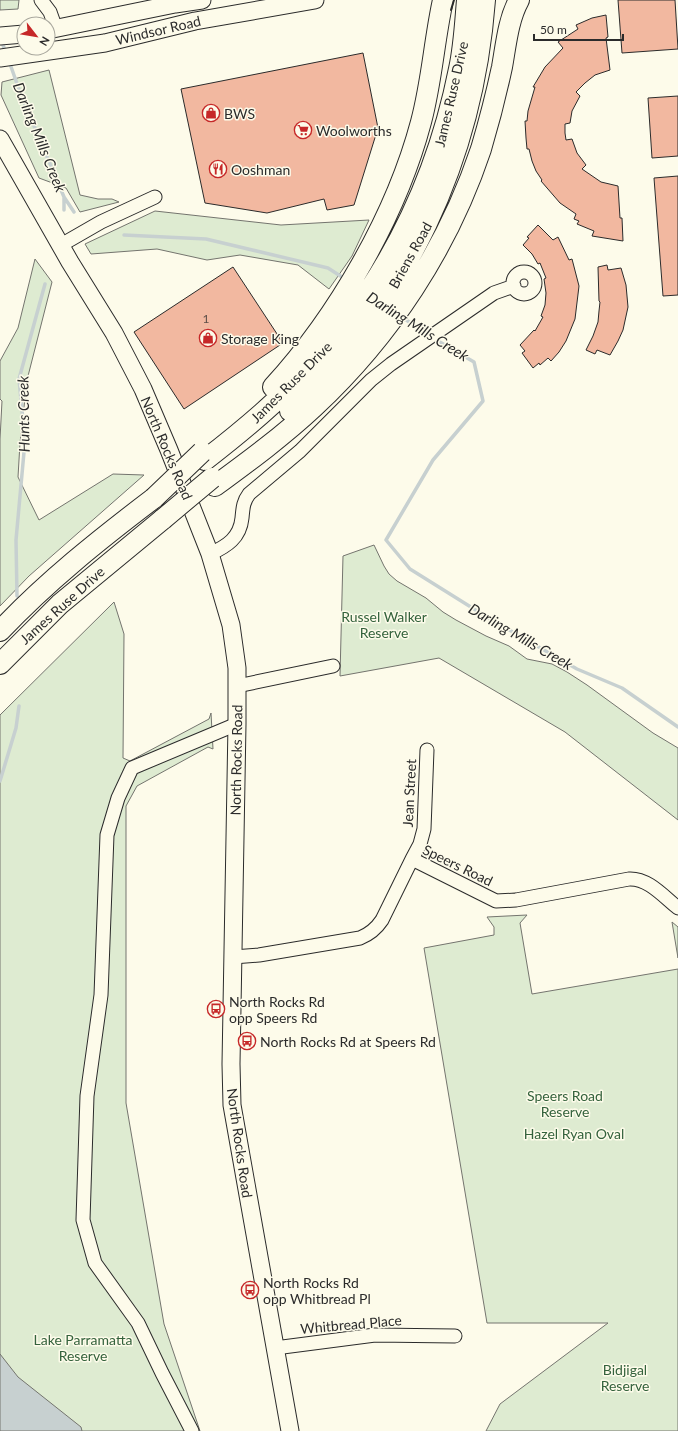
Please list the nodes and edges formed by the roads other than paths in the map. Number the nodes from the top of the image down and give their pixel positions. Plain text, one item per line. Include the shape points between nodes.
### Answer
1 (41, 0) edge
2 (151, 0) edge
3 (194, 0) edge
4 (315, 0) edge
5 (435, 0) edge
6 (443, 0) edge
7 (467, 0) edge
8 (485, 0) edge
9 (506, 0) edge
10 (519, 0) edge
11 (133, 13) junction
12 (50, 16) edge
13 (439, 19) junction
14 (195, 21) junction
15 (56, 29) edge
16 (16, 35) edge
17 (0, 36) edge
18 (507, 42) junction
19 (1, 66) edge
20 (0, 139) edge
21 (155, 197) dead end
22 (61, 245) junction
23 (403, 272) junction
24 (514, 286) dead end
25 (354, 326) junction
26 (209, 469) junction
27 (210, 554) junction
28 (0, 631) edge
29 (0, 664) edge
30 (333, 666) dead end
31 (237, 686) junction
32 (237, 724) junction
33 (427, 750) dead end
34 (412, 859) junction
35 (678, 908) edge
36 (233, 957) junction
37 (455, 1336) dead end
38 (274, 1348) junction
39 (192, 1431) edge
40 (290, 1431) edge

1 - 12 street
2 - 11 street
3 - 11 main road, Windsor Road
3 - 14 street
4 - 14 main road, Windsor Road
5 - 13 highway
6 - 13 highway
7 - 23 highway, James Ruse Drive via 459,68 450,109 438,149 412,216
8 - 23 highway, Briens Road via 478,58 458,145 427,226
9 - 18 highway
10 - 18 highway
11 - 15 main road, Windsor Road
13 - 25 highway via 431,79 415,144 395,195 369,249
14 - 19 main road, Windsor Road via 105,43 31,54
16 - 17 main road
18 - 23 highway via 493,109 480,150 447,232
20 - 22 main road, North Rocks Road
21 - 22 street via 101,222
22 - 27 main road, North Rocks Road via 114,333 143,389
23 - 25 highway, Briens Road
24 - 27 street via 494,292 371,380 300,451 249,494 244,500 242,519 234,540
25 - 26 highway, James Ruse Drive via 323,352 288,389 246,427
25 - 26 highway via 343,378 314,407 281,436
26 - 28 highway, James Ruse Drive, bridge via 154,498 75,561
26 - 29 highway, James Ruse Drive, bridge via 163,519 60,604
27 - 31 main road, North Rocks Road via 231,625
30 - 31 street
31 - 32 main road, North Rocks Road
32 - 36 main road, North Rocks Road
32 - 39 street via 132,768 118,798 107,835 101,995 87,1096 82,1220 95,1263 138,1323
33 - 34 street, Jean Street via 424,829
34 - 35 street, Speers Road via 496,901 636,879 643,880
34 - 36 street, Speers Road via 382,920 370,934 360,938 259,955
36 - 38 main road, North Rocks Road via 232,1105
37 - 38 street, Whitbread Place via 375,1335
38 - 40 main road, North Rocks Road

